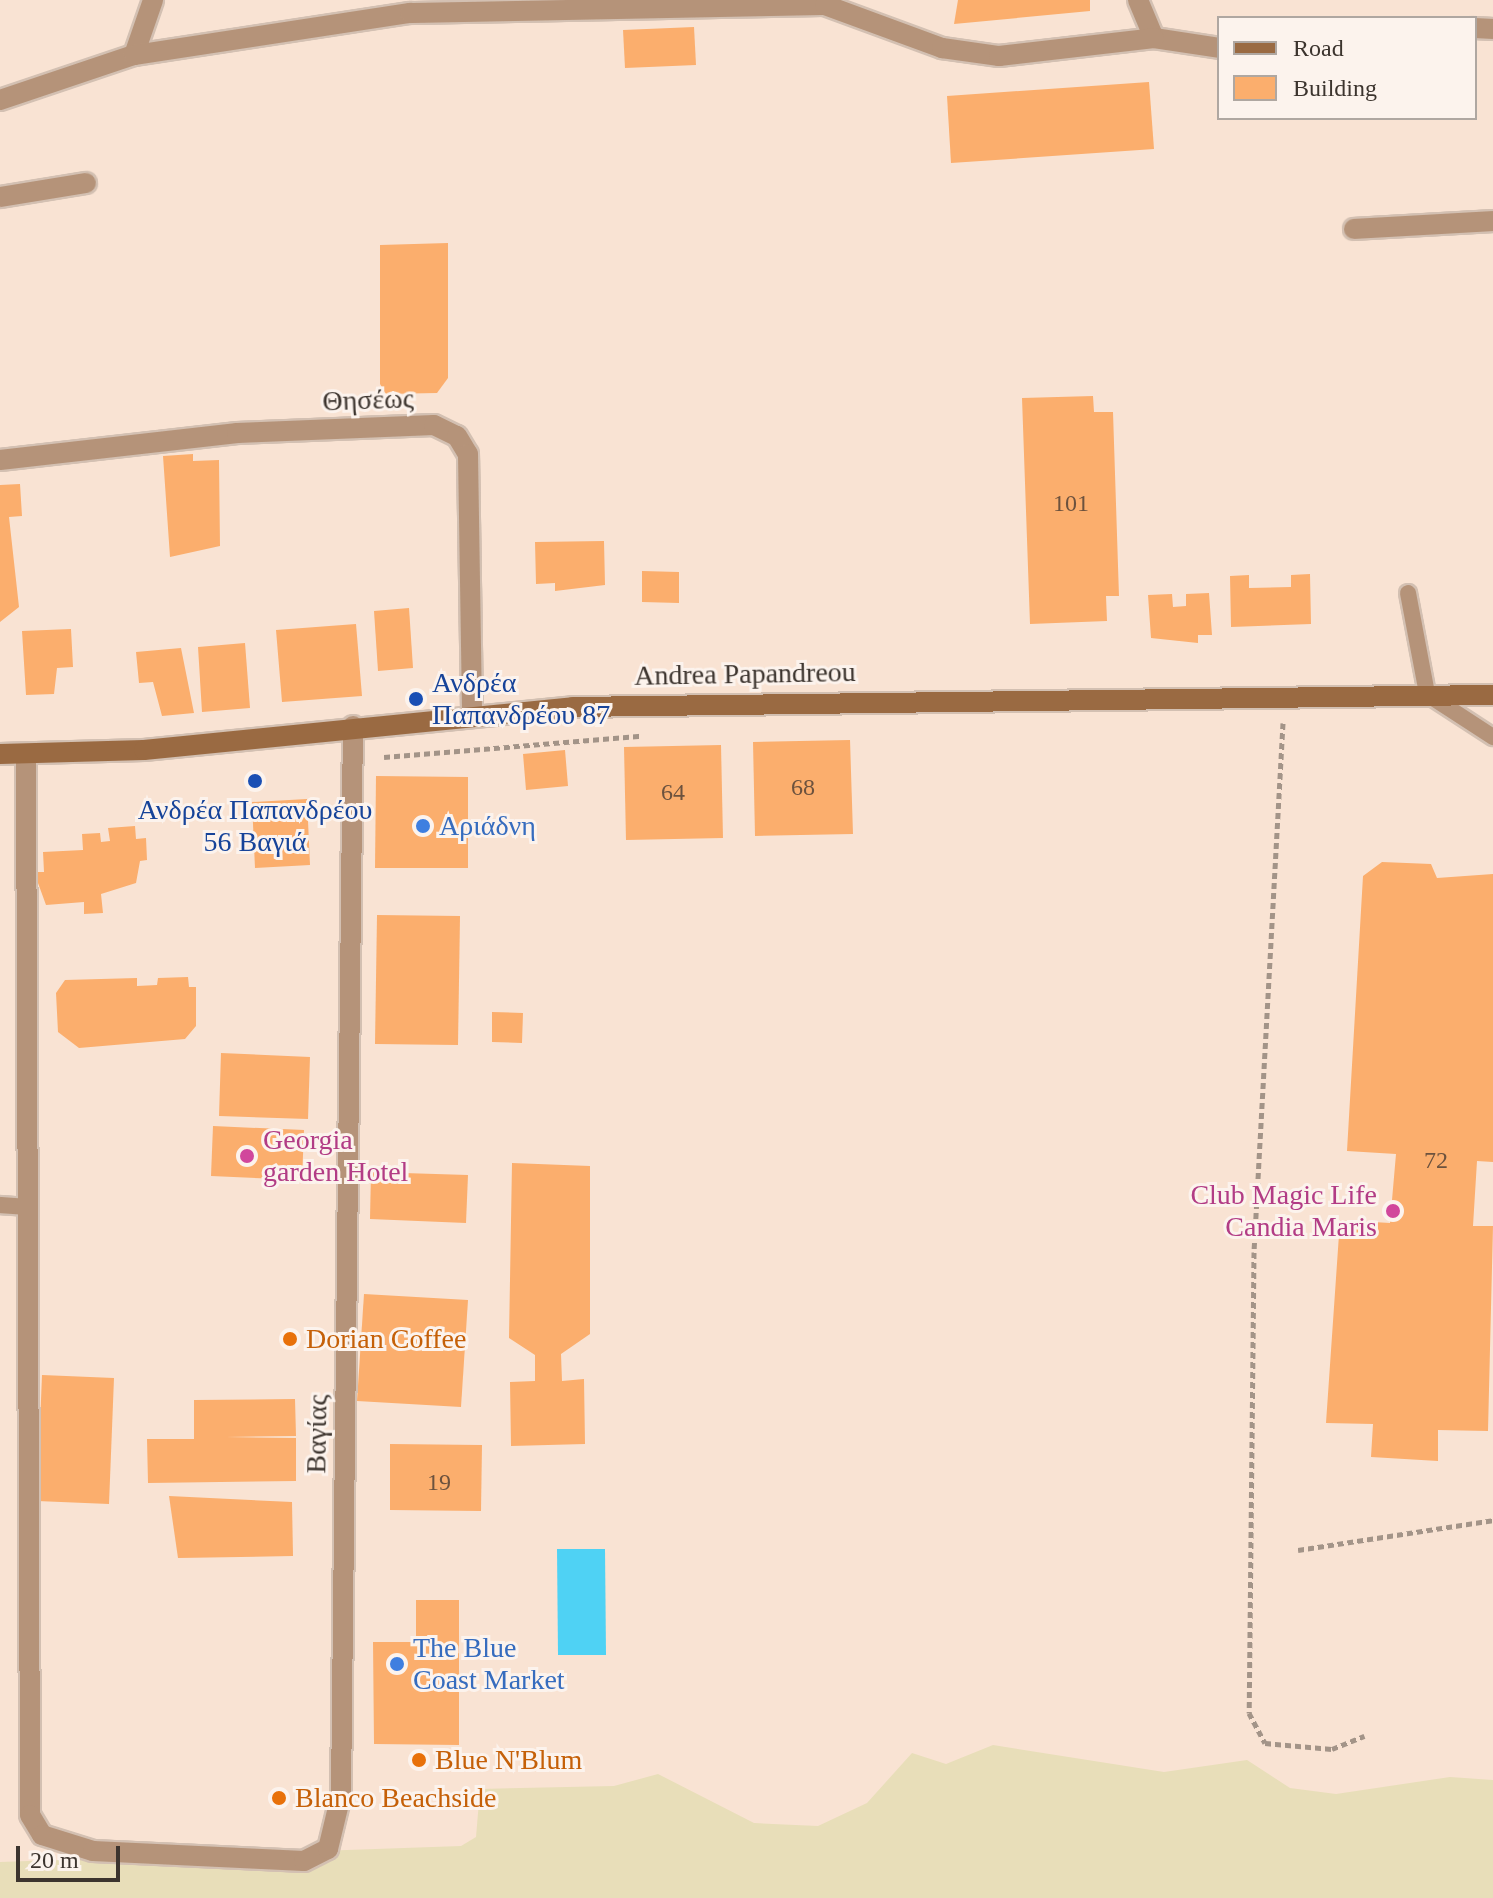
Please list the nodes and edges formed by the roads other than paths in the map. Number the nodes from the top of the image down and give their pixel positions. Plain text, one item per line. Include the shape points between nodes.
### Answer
1 (153, 0) edge
2 (1138, 0) edge
3 (1154, 38) junction
4 (1217, 48) edge
5 (134, 55) junction
6 (0, 100) edge
7 (86, 183) dead end
8 (0, 197) edge
9 (1493, 221) edge
10 (1354, 229) dead end
11 (0, 460) edge
12 (1408, 593) dead end
13 (1427, 694) junction
14 (1493, 695) edge
15 (472, 714) junction
16 (353, 726) junction
17 (1493, 737) edge
18 (0, 754) edge
19 (26, 756) junction
20 (0, 1205) edge
21 (27, 1207) junction

1 - 5 street
2 - 3 street
3 - 4 street
3 - 5 street via 999,56 942,48 825,5 754,3 410,13
5 - 6 street
7 - 8 street
9 - 10 street
11 - 15 street, Θησέως via 237,433 434,425 457,436 468,454
12 - 13 lane
13 - 14 main road, Andrea Papandreou
13 - 15 main road, Andrea Papandreou via 1009,696
13 - 17 lane
15 - 16 main road, Andrea Papandreou
16 - 19 main road, Andrea Papandreou
16 - 21 street, Βαγίας via 341,1795 328,1849 304,1861 261,1863 93,1851 42,1835 30,1815
18 - 19 main road, Andrea Papandreou
19 - 21 street
20 - 21 lane

